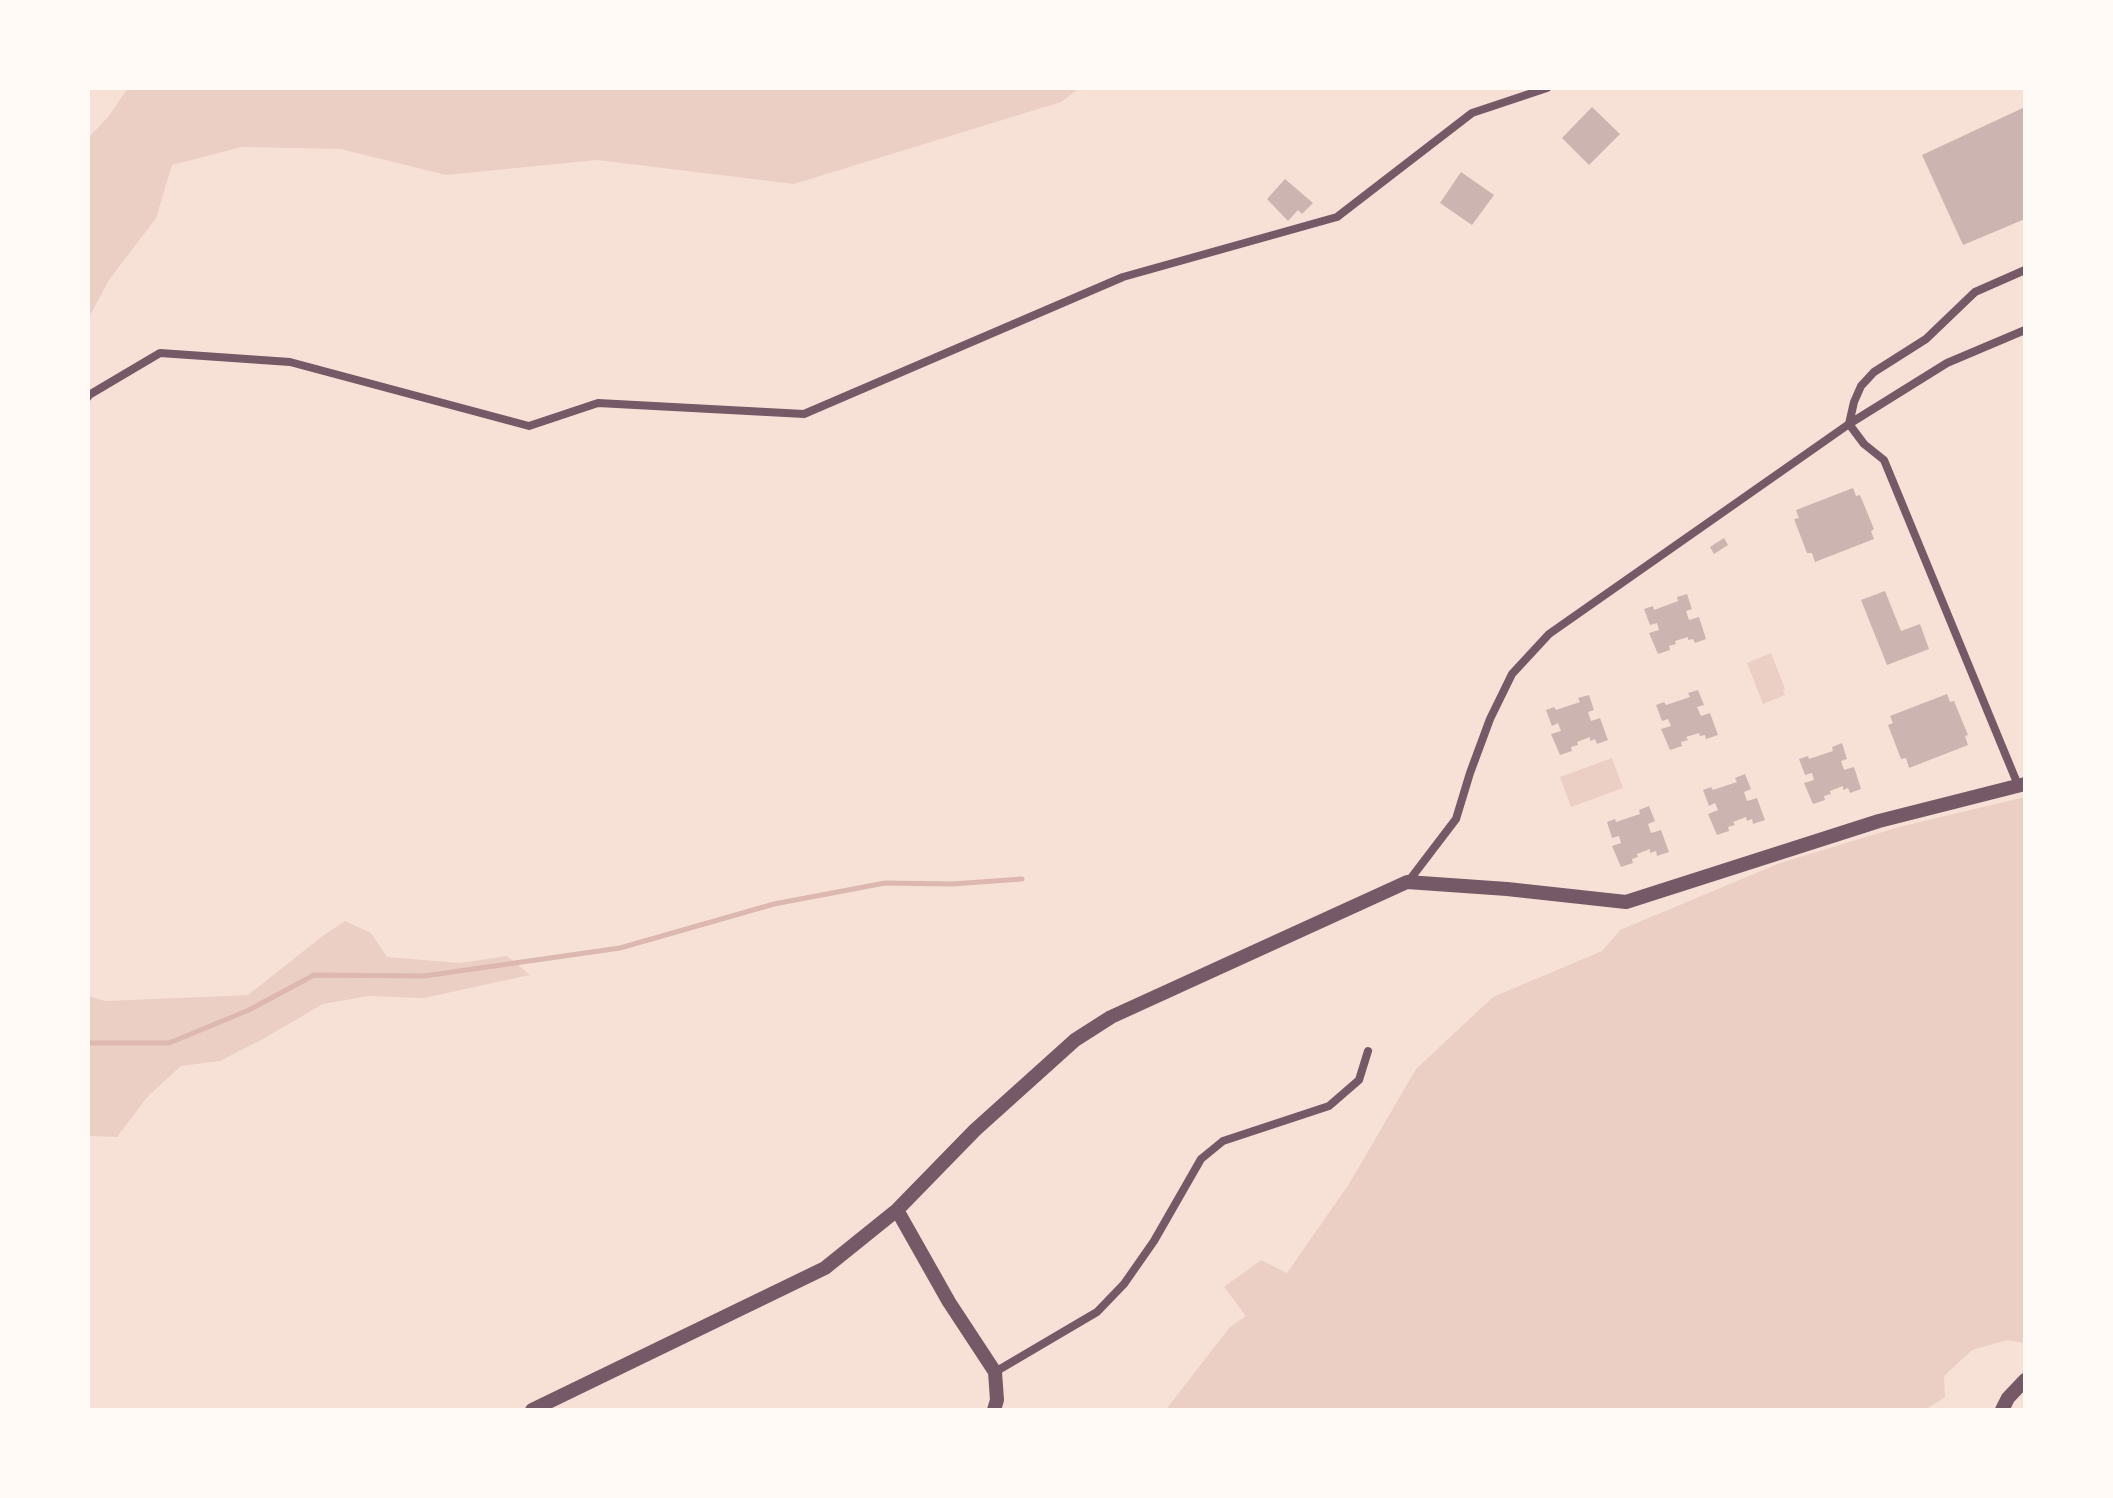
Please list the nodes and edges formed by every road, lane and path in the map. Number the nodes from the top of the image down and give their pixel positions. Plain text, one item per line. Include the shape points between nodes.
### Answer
1 (1547, 88) edge
2 (2025, 270) edge
3 (2025, 330) edge
4 (88, 397) edge
5 (1849, 424) junction
6 (2022, 784) edge
7 (1407, 882) junction
8 (1368, 1051) dead end
9 (897, 1210) junction
10 (995, 1372) junction
11 (2025, 1380) edge
12 (532, 1410) edge
13 (994, 1410) edge
14 (2002, 1410) edge

1 - 4 street via 1472,113 1337,217 1123,277 804,414 598,403 529,426 290,362 160,353
2 - 5 street via 1975,292 1926,339 1874,372 1861,386
3 - 5 street via 1947,363
5 - 6 street via 1884,460
5 - 7 street via 1549,634 1512,674 1490,719 1456,819
6 - 7 street via 1879,821 1626,902
7 - 9 street via 1111,1017 1075,1040
8 - 10 street via 1359,1080 1329,1106 1223,1141 1201,1159 1154,1241 1097,1312
9 - 10 street
9 - 12 street via 825,1268
10 - 13 street
11 - 14 street

